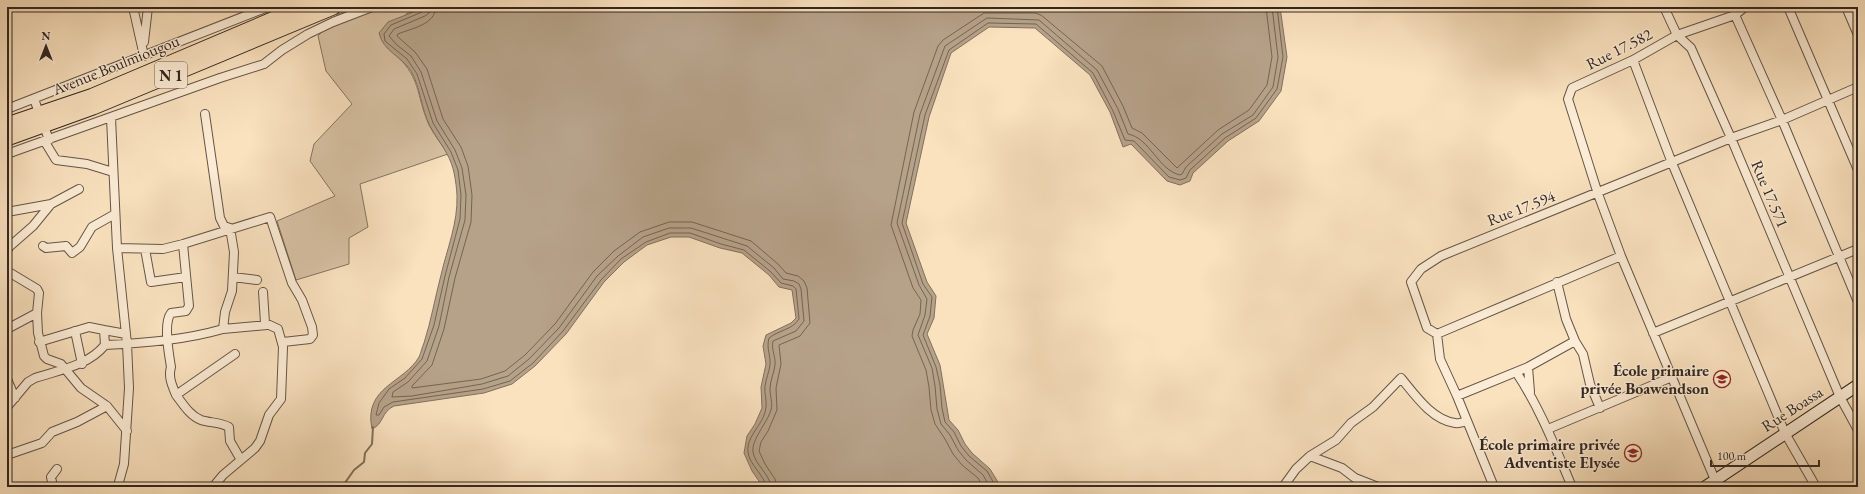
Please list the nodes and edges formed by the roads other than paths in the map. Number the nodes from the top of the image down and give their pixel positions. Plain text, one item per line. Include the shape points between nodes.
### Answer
1 (133, 7) edge
2 (148, 7) edge
3 (268, 7) edge
4 (303, 7) edge
5 (333, 7) edge
6 (372, 7) edge
7 (1664, 7) edge
8 (1744, 7) edge
9 (1788, 7) edge
10 (1846, 7) edge
11 (1735, 15) junction
12 (1676, 35) junction
13 (1858, 35) edge
14 (144, 52) junction
15 (1633, 60) junction
16 (1858, 87) edge
17 (34, 99) junction
18 (1828, 99) junction
19 (7, 109) edge
20 (205, 114) dead end
21 (111, 118) junction
22 (1782, 120) junction
23 (7, 125) edge
24 (44, 131) junction
25 (7, 138) edge
26 (1731, 138) junction
27 (7, 154) edge
28 (1672, 163) junction
29 (1858, 170) edge
30 (113, 172) junction
31 (79, 189) dead end
32 (1598, 194) junction
33 (51, 204) junction
34 (7, 212) edge
35 (115, 214) junction
36 (230, 228) junction
37 (183, 244) junction
38 (43, 246) dead end
39 (117, 248) junction
40 (145, 249) junction
41 (1858, 249) edge
42 (7, 252) edge
43 (1621, 256) junction
44 (1838, 257) junction
45 (7, 271) edge
46 (186, 277) junction
47 (233, 277) junction
48 (1790, 278) junction
49 (257, 280) dead end
50 (1557, 282) junction
51 (263, 292) dead end
52 (1730, 302) junction
53 (1858, 302) edge
54 (37, 313) junction
55 (267, 325) junction
56 (7, 329) edge
57 (223, 329) junction
58 (104, 330) junction
59 (75, 331) junction
60 (1653, 333) junction
61 (126, 334) junction
62 (1437, 334) junction
63 (168, 340) junction
64 (1575, 341) junction
65 (39, 342) junction
66 (282, 342) junction
67 (127, 344) junction
68 (105, 345) junction
69 (234, 354) dead end
70 (82, 364) junction
71 (1528, 367) junction
72 (65, 369) junction
73 (1516, 372) junction
74 (1672, 377) junction
75 (7, 379) edge
76 (1858, 385) edge
77 (1530, 393) junction
78 (176, 395) junction
79 (1457, 396) junction
80 (1840, 397) junction
81 (15, 398) junction
82 (107, 406) junction
83 (7, 407) edge
84 (1600, 408) junction
85 (1467, 421) junction
86 (1548, 429) junction
87 (1858, 430) edge
88 (127, 431) junction
89 (1785, 433) junction
90 (7, 456) edge
91 (1310, 456) junction
92 (241, 460) junction
93 (57, 469) dead end
94 (1717, 484) edge
95 (120, 485) edge
96 (53, 487) edge
97 (213, 487) edge
98 (1282, 487) edge
99 (1378, 487) edge
100 (1494, 487) edge
101 (1572, 487) edge
102 (1705, 487) edge
103 (1816, 487) edge

1 - 14 street
2 - 14 street
3 - 14 street
4 - 24 highway, Avenue Boulmiougou / N 1 via 93,96
5 - 24 highway, Avenue Boulmiougou / N 1 via 101,104
6 - 21 street via 308,34 264,64
7 - 12 street, Rue 17.571
8 - 11 street, Rue 17.582
9 - 18 street
10 - 13 street
11 - 12 street, Rue 17.582
11 - 22 street
12 - 15 street, Rue 17.582
12 - 26 street, Rue 17.571 via 1691,48
14 - 17 street
15 - 28 street
15 - 32 street, Rue 17.582 via 1572,88 1568,99
16 - 18 street, Rue 17.594
17 - 19 street
17 - 24 street
18 - 22 street, Rue 17.594
18 - 29 street
20 - 36 street via 220,218 224,226
21 - 24 street
21 - 30 street
22 - 26 street, Rue 17.594
22 - 44 street
23 - 24 highway, Avenue Boulmiougou / N 1
24 - 25 highway, Avenue Boulmiougou / N 1
24 - 27 street
24 - 30 street via 56,160 87,164
26 - 28 street, Rue 17.594
26 - 48 street, Rue 17.571
28 - 32 street, Rue 17.594
28 - 52 street
30 - 35 street
31 - 33 street
32 - 43 street
32 - 62 street, Rue 17.594 via 1441,256 1421,269 1412,279 1411,286 1427,328
33 - 34 street
33 - 42 street
35 - 38 street via 92,227 80,246 72,253 66,246
35 - 39 street
36 - 37 street
36 - 47 street via 234,252
36 - 66 street via 270,217 313,335 310,339
37 - 40 street via 163,249
37 - 46 street
39 - 40 street
39 - 61 street
40 - 46 street via 151,282
41 - 44 street
43 - 50 street
43 - 60 street
44 - 48 street
44 - 53 street
45 - 54 street via 37,289
46 - 63 street via 189,306 186,311 168,317
47 - 49 street
47 - 57 street
48 - 52 street
48 - 80 street, Rue 17.571
50 - 62 street
50 - 64 street via 1566,319
51 - 55 street
52 - 60 street
52 - 89 street
54 - 56 street
54 - 65 street
55 - 57 street
55 - 66 street via 278,329
57 - 63 street
58 - 59 street via 89,327
58 - 61 street
58 - 68 street
59 - 65 street
59 - 70 street
60 - 74 street
61 - 67 street
62 - 79 street via 1440,359
63 - 67 street
63 - 78 street via 171,382
64 - 71 street
64 - 84 street via 1583,354 1590,384
65 - 72 street via 44,356 58,362
66 - 92 street via 281,398 269,415 260,441
67 - 68 street
67 - 88 street via 130,388
68 - 70 street
69 - 78 street
70 - 72 street
71 - 73 street
71 - 77 street
72 - 81 street via 28,382
72 - 82 street via 81,388
73 - 77 street
73 - 79 street
74 - 84 street
74 - 94 street
75 - 81 street
76 - 80 street, Rue Boassa
77 - 86 street
78 - 92 street via 191,414 229,427 230,440
79 - 85 street
80 - 87 street, Rue 17.571
80 - 89 street, Rue Boassa
81 - 83 street
82 - 88 street
82 - 90 street via 52,432 42,443
84 - 86 street
85 - 91 street via 1456,424 1438,416 1401,378 1336,440
85 - 100 street
86 - 101 street
88 - 95 street
89 - 94 street, Rue Boassa
89 - 103 street
91 - 98 street
91 - 99 street via 1342,468 1354,478
92 - 97 street
93 - 96 street via 51,477
94 - 102 street, Rue Boassa

